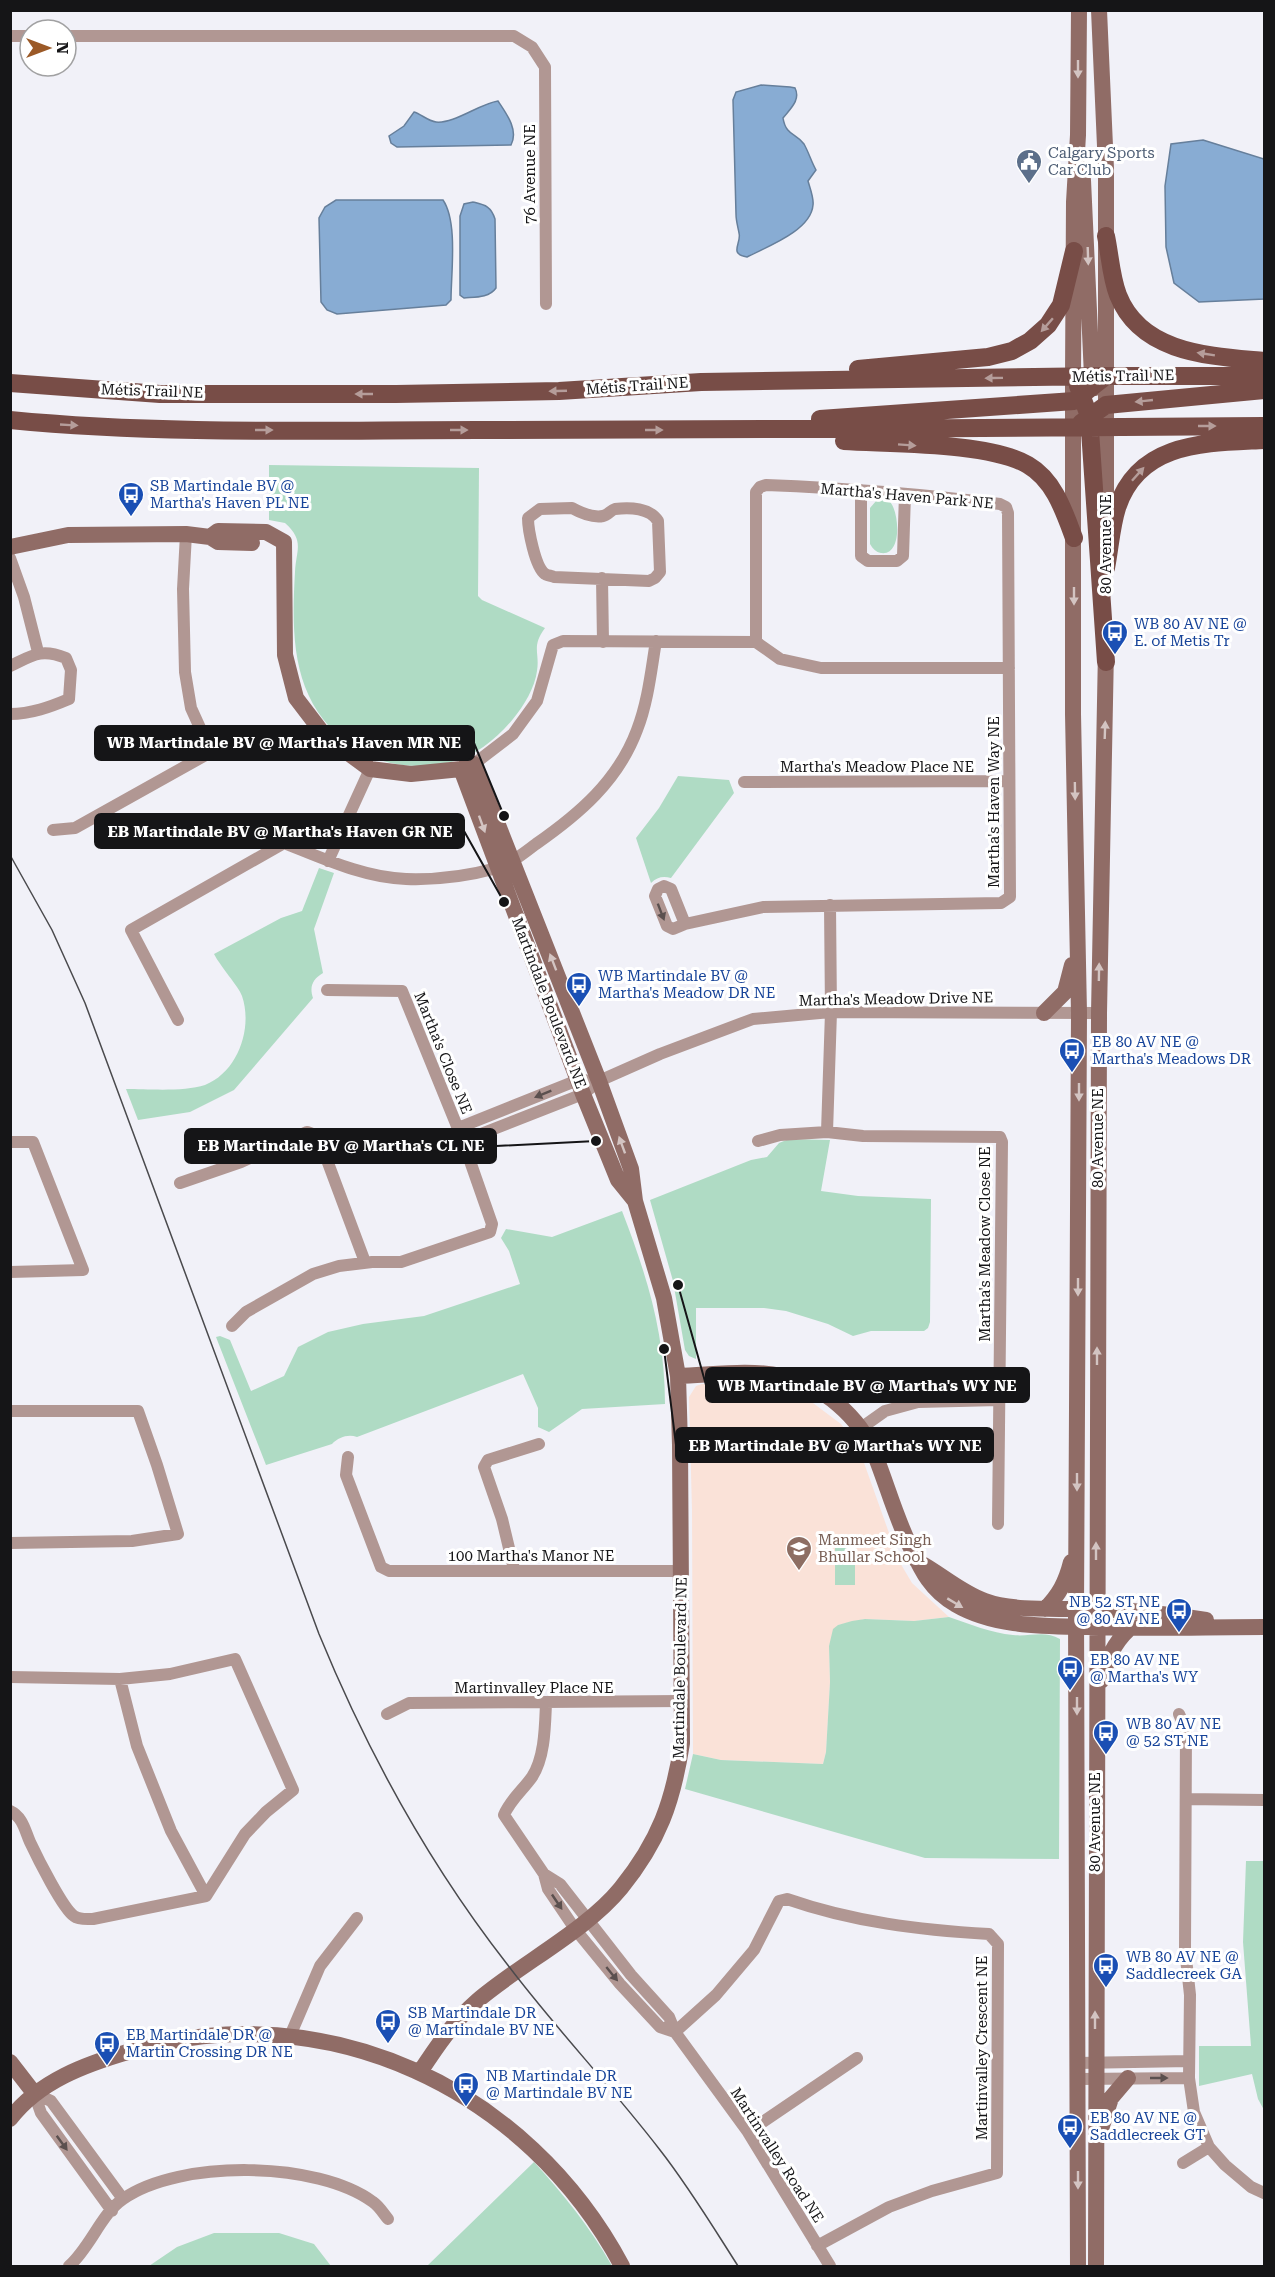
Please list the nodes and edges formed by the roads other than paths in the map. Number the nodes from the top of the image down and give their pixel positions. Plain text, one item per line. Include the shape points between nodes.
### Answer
1 (1079, 10) edge
2 (1100, 10) edge
3 (78, 36) edge
4 (1078, 135) junction
5 (1106, 236) junction
6 (1074, 252) junction
7 (546, 304) dead end
8 (1264, 361) edge
9 (1073, 376) junction
10 (1264, 376) edge
11 (701, 382) junction
12 (10, 383) edge
13 (1089, 387) junction
14 (1264, 390) edge
15 (1094, 419) junction
16 (10, 420) edge
17 (1264, 426) edge
18 (786, 430) junction
19 (1264, 440) edge
20 (861, 490) junction
21 (905, 494) junction
22 (186, 534) junction
23 (1074, 538) junction
24 (10, 547) edge
25 (10, 558) edge
26 (1106, 567) junction
27 (602, 578) junction
28 (656, 641) junction
29 (603, 642) junction
30 (756, 642) junction
31 (38, 652) junction
32 (1106, 662) junction
33 (10, 666) edge
34 (1009, 668) junction
35 (10, 714) edge
36 (468, 766) junction
37 (370, 769) junction
38 (1009, 781) junction
39 (744, 782) dead end
40 (53, 830) dead end
41 (328, 861) junction
42 (505, 864) junction
43 (830, 905) junction
44 (685, 924) dead end
45 (1078, 929) junction
46 (327, 990) dead end
47 (831, 1012) junction
48 (1044, 1013) junction
49 (1079, 1013) junction
50 (1099, 1013) junction
51 (178, 1020) dead end
52 (598, 1081) junction
53 (580, 1087) junction
54 (458, 1128) junction
55 (827, 1132) junction
56 (758, 1141) dead end
57 (10, 1142) edge
58 (463, 1142) junction
59 (180, 1182) dead end
60 (635, 1201) junction
61 (365, 1262) junction
62 (10, 1272) edge
63 (232, 1326) dead end
64 (678, 1376) junction
65 (999, 1400) junction
66 (10, 1411) edge
67 (861, 1428) junction
68 (539, 1444) dead end
69 (348, 1457) dead end
70 (998, 1524) dead end
71 (1077, 1535) junction
72 (10, 1543) edge
73 (916, 1560) junction
74 (514, 1569) junction
75 (681, 1571) junction
76 (1045, 1609) junction
77 (1076, 1609) junction
78 (1096, 1609) junction
79 (1077, 1627) junction
80 (1096, 1627) junction
81 (1247, 1627) junction
82 (1264, 1627) edge
83 (1129, 1629) junction
84 (10, 1677) edge
85 (120, 1679) junction
86 (1096, 1700) junction
87 (682, 1701) junction
88 (546, 1703) junction
89 (387, 1714) dead end
90 (1179, 1714) dead end
91 (1186, 1799) junction
92 (1264, 1800) edge
93 (10, 1811) edge
94 (206, 1896) junction
95 (357, 1918) dead end
96 (581, 1924) junction
97 (675, 2032) junction
98 (290, 2036) junction
99 (857, 2058) dead end
100 (1189, 2061) junction
101 (10, 2062) edge
102 (1078, 2071) junction
103 (1095, 2071) junction
104 (420, 2072) junction
105 (1128, 2078) junction
106 (1189, 2078) junction
107 (34, 2093) junction
108 (10, 2118) edge
109 (748, 2132) junction
110 (1209, 2147) junction
111 (1095, 2160) junction
112 (1183, 2163) dead end
113 (1264, 2193) edge
114 (123, 2199) junction
115 (112, 2211) junction
116 (388, 2219) dead end
117 (817, 2246) junction
118 (69, 2266) edge
119 (622, 2266) edge
120 (830, 2266) edge
121 (1078, 2266) edge
122 (1096, 2266) edge

1 -> 4 street
2 - 5 street, 80 Avenue NE
3 - 7 street, 76 Avenue NE via 514,36 532,47 545,67
4 - 6 street
4 -> 13 street via 1085,200
8 -> 5 main road via 1203,354 1169,346 1151,336 1132,318 1118,295
5 - 13 street, 80 Avenue NE
6 - 9 street
6 -> 11 main road via 1061,305 1048,325 1012,351 955,361
9 -> 11 main road, Métis Trail NE
9 - 13 main road
10 - 13 main road, Métis Trail NE
11 -> 12 main road, Métis Trail NE via 559,391 396,394 160,394
13 - 15 main road
13 - 15 street, 80 Avenue NE
13 - 18 main road, Métis Trail NE via 821,419
14 -> 15 main road
15 -> 17 main road
15 - 18 main road
15 - 23 street, 80 Avenue NE
15 - 26 street, 80 Avenue NE
15 - 32 main road
16 -> 18 main road via 155,429
18 -> 23 main road via 822,440 1003,454 1028,465 1052,488
26 -> 19 main road via 1117,509 1126,487 1143,468 1165,453 1186,446
20 - 21 street, Martha's Haven Park NE
20 - 21 street via 860,548 861,556 868,561 897,561 903,556
20 - 30 street, Martha's Haven Park NE via 766,485 756,492
21 - 34 street, Martha's Haven Park NE via 1006,507
22 - 24 street via 68,535
22 - 37 street via 210,537 218,531 266,532 284,542 285,656 296,698 325,736
22 - 40 street via 185,672 191,708 211,752 75,828
23 -> 45 street, 80 Avenue NE
25 - 31 street
26 - 32 street, 80 Avenue NE
27 - 27 street via 656,578 660,572 658,521 654,514 647,510 614,509 604,516 583,515 572,508 540,509 528,518 539,567 545,574
27 - 29 street
28 - 29 street
28 - 30 street
28 - 42 street via 640,721 616,772 568,822
29 - 36 street via 563,641 553,645 537,701 513,735
30 - 34 street via 780,659 821,668
31 - 33 street
31 - 35 street via 66,658 71,670 69,699 23,714
50 -> 32 street, 80 Avenue NE
34 - 38 street, Martha's Haven Way NE
36 - 37 street via 411,774
36 - 42 street, Martindale Boulevard NE
37 - 41 street
38 - 39 street, Martha's Meadow Place NE
38 - 43 street, Martha's Haven Way NE via 1010,897 1006,901
41 - 42 street via 405,879 448,877
41 - 51 street via 284,843 131,930
52 -> 42 street, Martindale Boulevard NE
42 - 53 street, Martindale Boulevard NE
43 - 44 street via 763,907
43 - 47 street
45 - 48 street via 1065,992
45 - 49 street, 80 Avenue NE
46 - 54 street, Martha's Close NE via 402,991
47 - 48 street, Martha's Meadow Drive NE
47 - 52 street, Martha's Meadow Drive NE via 753,1019
47 - 55 street
48 - 49 street, Martha's Meadow Drive NE
49 - 50 street, Martha's Meadow Drive NE
49 -> 71 street, 80 Avenue NE
78 -> 50 street, 80 Avenue NE
52 - 53 street, Martha's Close NE
60 -> 52 street, Martindale Boulevard NE via 631,1169
53 -> 54 street, Martha's Close NE
53 - 58 street, Martha's Close NE
53 - 60 street, Martindale Boulevard NE via 618,1180
54 - 58 street, Martha's Close NE
55 - 56 street via 780,1134
55 - 65 street, Martha's Meadow Close NE via 1000,1137
57 - 62 street via 33,1142 83,1270
58 - 61 street, Martha's Close NE via 492,1224 490,1232 401,1262
59 - 61 street via 241,1162 308,1132 318,1136
60 - 64 street, Martindale Boulevard NE via 664,1298
61 - 63 street via 313,1274 246,1312
64 - 67 street via 782,1376 822,1393
64 - 75 street, Martindale Boulevard NE
65 - 67 street via 918,1402 885,1411
65 - 70 street, Martha's Meadow Close NE
66 - 72 street via 138,1411 178,1534 132,1541
67 - 73 street
68 - 74 street via 488,1460 484,1467
69 - 74 street, 100 Martha's Manor NE via 346,1475 381,1567 389,1571
71 - 76 street via 1066,1582
71 - 77 street, 80 Avenue NE
73 - 76 street via 987,1602
73 -> 79 street via 932,1587 955,1604 988,1619
74 - 75 street, 100 Martha's Manor NE
75 - 87 street, Martindale Boulevard NE
76 - 77 street
77 - 78 street
77 - 79 street, 80 Avenue NE
78 - 80 street, 80 Avenue NE
78 - 81 street via 1162,1612
79 - 80 street
79 -> 102 street, 80 Avenue NE
80 - 83 street
80 - 86 street, 80 Avenue NE
81 - 82 street
81 - 83 street
83 - 86 street via 1108,1658
84 - 85 street
85 - 94 street via 136,1746 171,1831
85 - 94 street via 170,1674 235,1659 293,1790 245,1834
103 -> 86 street, 80 Avenue NE
87 - 88 street, Martinvalley Place NE
87 - 96 street, Martindale Boulevard NE via 682,1743 676,1783 656,1837 620,1890
88 - 89 street, Martinvalley Place NE via 409,1703
88 - 96 street, Martinvalley Road NE via 544,1742 533,1775 508,1804 504,1815 544,1874 560,1884
90 - 91 street via 1186,1730
91 - 92 street
91 - 100 street
93 - 94 street via 20,1818 54,1886 74,1916 93,1919
95 - 98 street via 320,1966
96 - 97 street, Martinvalley Road NE via 669,2017
96 - 104 street, Martindale Boulevard NE via 477,2001 449,2031
97 - 109 street, Martinvalley Road NE
97 - 117 street, Martinvalley Crescent NE via 716,1995 754,1950 779,1901 786,1899 872,1922 989,1934 998,1944 997,2173 889,2207
98 - 104 street via 353,2047
98 - 107 street via 225,2034 152,2044 77,2069
99 - 109 street
100 - 103 street
100 - 106 street
101 - 107 street
102 - 103 street
102 -> 121 street, 80 Avenue NE
103 - 105 street
103 - 111 street, 80 Avenue NE
104 - 119 street via 477,2104 556,2171 591,2216
105 -> 106 street
105 - 111 street via 1111,2098
106 - 110 street via 1194,2112
107 - 108 street
107 - 114 street via 51,2102
107 -> 115 street via 41,2113
109 - 117 street, Martinvalley Road NE
110 - 112 street
110 - 113 street via 1251,2187
111 - 122 street, 80 Avenue NE
114 - 115 street
114 - 116 street via 161,2180 217,2169 272,2172 330,2180 374,2202
115 - 118 street
117 - 120 street, Martinvalley Road NE

